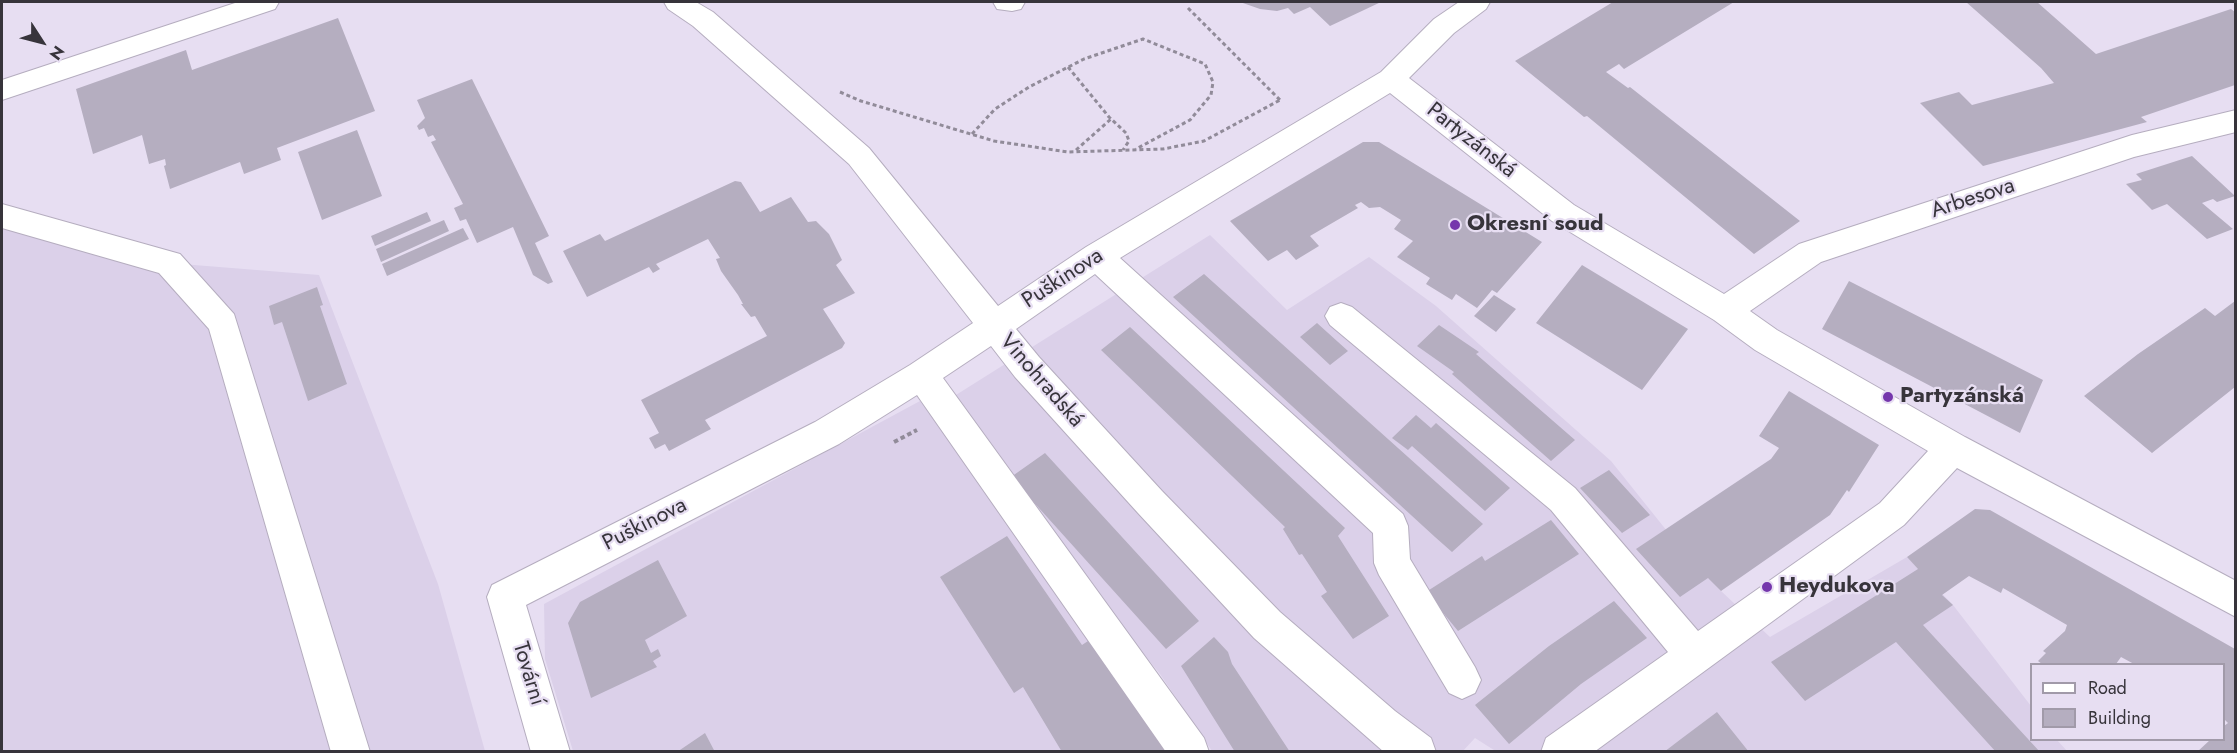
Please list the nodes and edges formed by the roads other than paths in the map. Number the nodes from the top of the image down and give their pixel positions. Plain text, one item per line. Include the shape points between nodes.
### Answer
1 (266, 2) edge
2 (677, 2) edge
3 (1477, 2) edge
4 (1391, 79) junction
5 (2, 90) edge
6 (2235, 121) edge
7 (2, 216) edge
8 (1097, 256) junction
9 (1725, 310) junction
10 (1341, 316) dead end
11 (993, 326) junction
12 (922, 375) junction
13 (1953, 448) junction
14 (2228, 585) edge
15 (504, 597) joint
16 (1695, 655) junction
17 (1462, 680) dead end
18 (351, 752) edge
19 (550, 752) edge
20 (1190, 752) edge
21 (1417, 752) edge
22 (1560, 752) edge

1 - 5 street
2 - 11 street, Vinohradská via 704,19 859,156
3 - 4 street, Puškinova via 1444,26
4 - 8 street, Puškinova
4 - 9 street, Partyzánská via 1563,213
6 - 9 street, Arbesova via 2132,146 1810,253
7 - 18 street via 169,263 223,322
8 - 11 street, Puškinova
8 - 17 street via 1390,526 1392,563
9 - 13 street, Partyzánská via 1766,340
10 - 16 street via 1563,500
11 - 12 street, Puškinova
11 - 21 street, Vinohradská via 1142,494 1267,625
12 - 15 street, Puškinova via 827,433
12 - 20 street
13 - 14 street, Partyzánská
13 - 16 street via 1892,513
15 - 19 street, Tovární
16 - 22 street

